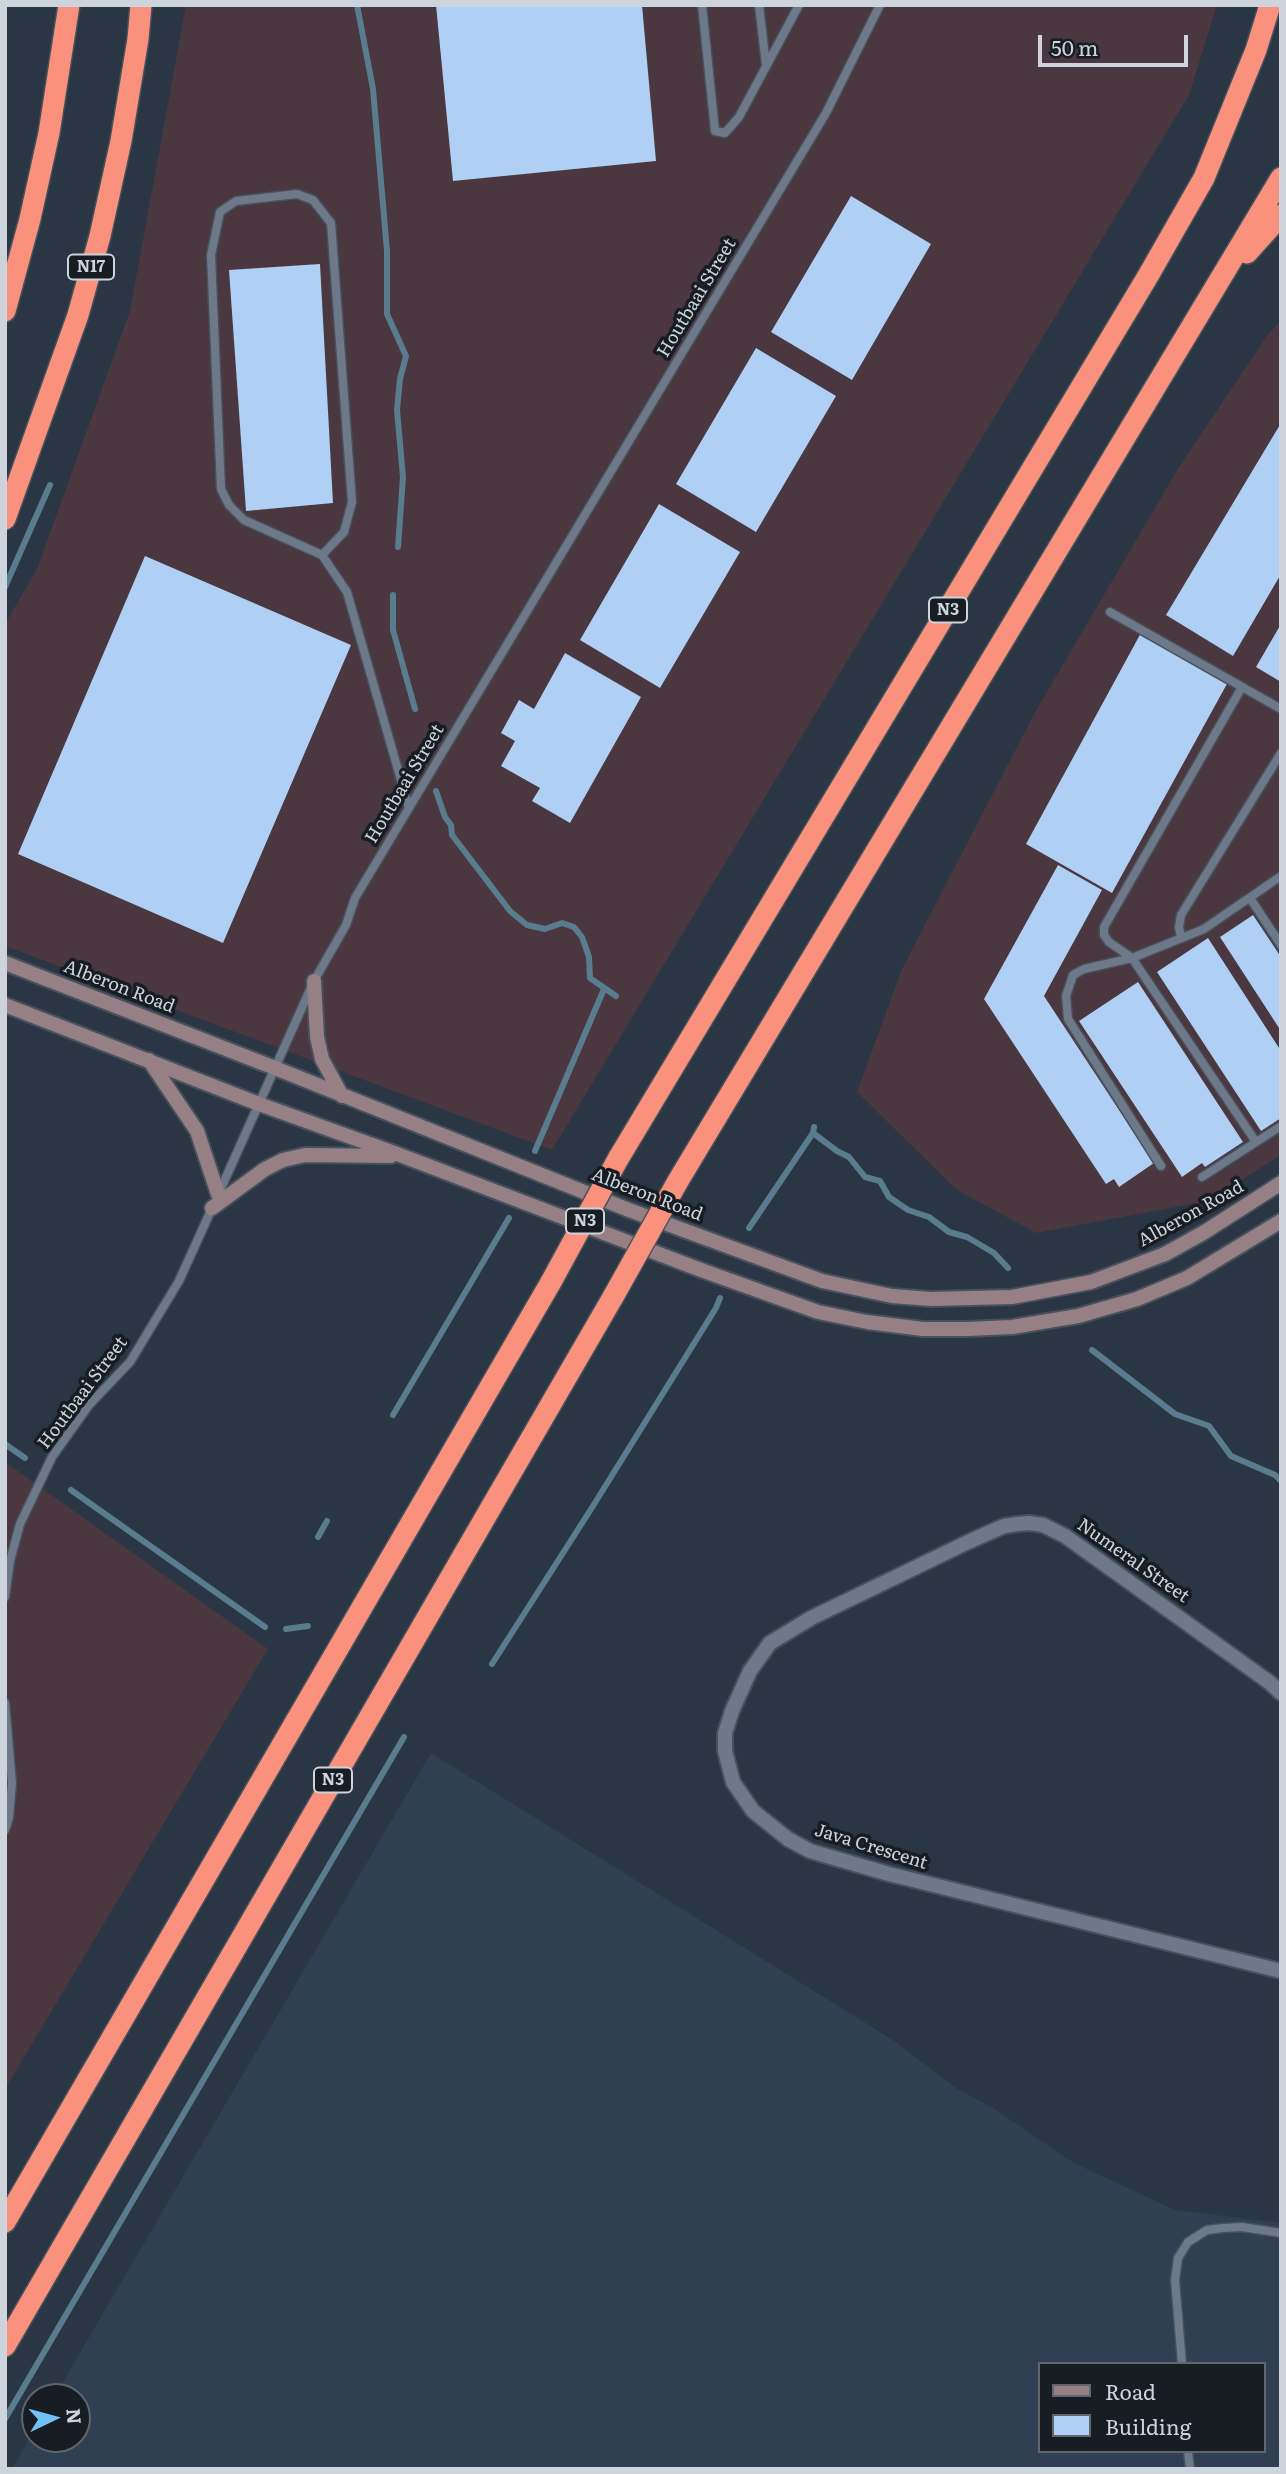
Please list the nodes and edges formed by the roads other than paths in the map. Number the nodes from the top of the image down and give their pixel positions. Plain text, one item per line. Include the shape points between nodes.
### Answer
1 (69, 5) edge
2 (141, 5) edge
3 (702, 5) edge
4 (759, 5) edge
5 (799, 5) edge
6 (880, 5) edge
7 (1265, 5) edge
8 (1270, 5) edge
9 (1256, 50) junction
10 (766, 65) junction
11 (1281, 178) edge
12 (1281, 215) edge
13 (1215, 288) junction
14 (5, 311) edge
15 (5, 519) edge
16 (322, 555) junction
17 (1110, 612) dead end
18 (1242, 687) junction
19 (1281, 709) edge
20 (1281, 753) edge
21 (410, 808) junction
22 (1281, 876) edge
23 (1250, 898) junction
24 (1181, 938) junction
25 (1281, 944) edge
26 (1132, 958) junction
27 (5, 963) edge
28 (314, 981) junction
29 (5, 1005) edge
30 (149, 1060) junction
31 (275, 1068) junction
32 (342, 1096) junction
33 (259, 1104) junction
34 (1281, 1126) edge
35 (1256, 1142) junction
36 (403, 1156) junction
37 (1161, 1166) dead end
38 (1202, 1177) dead end
39 (1281, 1183) edge
40 (218, 1194) junction
41 (212, 1208) junction
42 (1281, 1221) edge
43 (909, 1571) joint
44 (5, 1597) edge
45 (1281, 1693) edge
46 (5, 1703) edge
47 (5, 1830) edge
48 (1281, 1971) edge
49 (5, 2222) edge
50 (1281, 2233) edge
51 (54, 2263) junction
52 (5, 2346) edge
53 (5, 2355) edge
54 (1182, 2362) edge

1 - 14 highway via 49,133
2 - 15 highway, N17 via 121,141 100,236 78,315
3 - 10 lane via 715,131 725,133 739,117
4 - 10 lane
5 - 10 lane
6 - 21 lane, Houtbaai Street via 827,113
7 - 9 highway
8 - 9 highway, N3
9 - 49 highway, N3, bridge via 1204,178 1154,265 618,1159
11 - 13 highway
12 - 13 highway, N3
13 - 51 highway, N3, bridge via 678,1181
16 - 16 lane via 244,520 221,489 211,255 220,212 236,201 297,194 313,200 331,223 352,502 344,532
16 - 21 lane via 347,592
17 - 18 lane
18 - 19 lane
18 - 26 lane via 1104,928 1109,942
20 - 24 lane via 1181,915
21 - 28 lane, Houtbaai Street via 355,898 346,925
22 - 23 lane
23 - 24 lane via 1204,929
23 - 25 lane
24 - 26 lane
26 - 35 lane
26 - 37 lane via 1084,968 1073,975 1066,996 1068,1019
27 - 31 main road, Alberon Road
28 - 31 lane, Houtbaai Street
28 - 32 main road via 322,1059
29 - 30 main road
30 - 33 main road
30 - 40 main road via 197,1131
31 - 32 main road, Alberon Road
31 - 33 lane, Houtbaai Street
32 - 39 main road, Alberon Road via 822,1281 892,1296 1012,1297 1091,1282 1165,1254
33 - 36 main road
33 - 40 lane, Houtbaai Street
34 - 35 lane
35 - 38 lane
36 - 41 main road via 283,1160
36 - 42 main road via 818,1312 923,1329 1012,1327 1078,1316 1137,1299 1187,1278
40 - 41 lane, Houtbaai Street
41 - 44 lane, Houtbaai Street via 179,1281 130,1362 89,1405 52,1457 20,1524
43 - 45 street, Numeral Street via 1004,1527 1043,1525 1082,1547
43 - 48 street, Java Crescent via 783,1634 761,1653 725,1734 727,1768 754,1811 788,1839 843,1862
46 - 47 lane via 12,1783
50 - 54 lane via 1223,2228 1188,2242 1178,2258 1175,2280
51 - 52 highway, N3
51 - 53 highway

